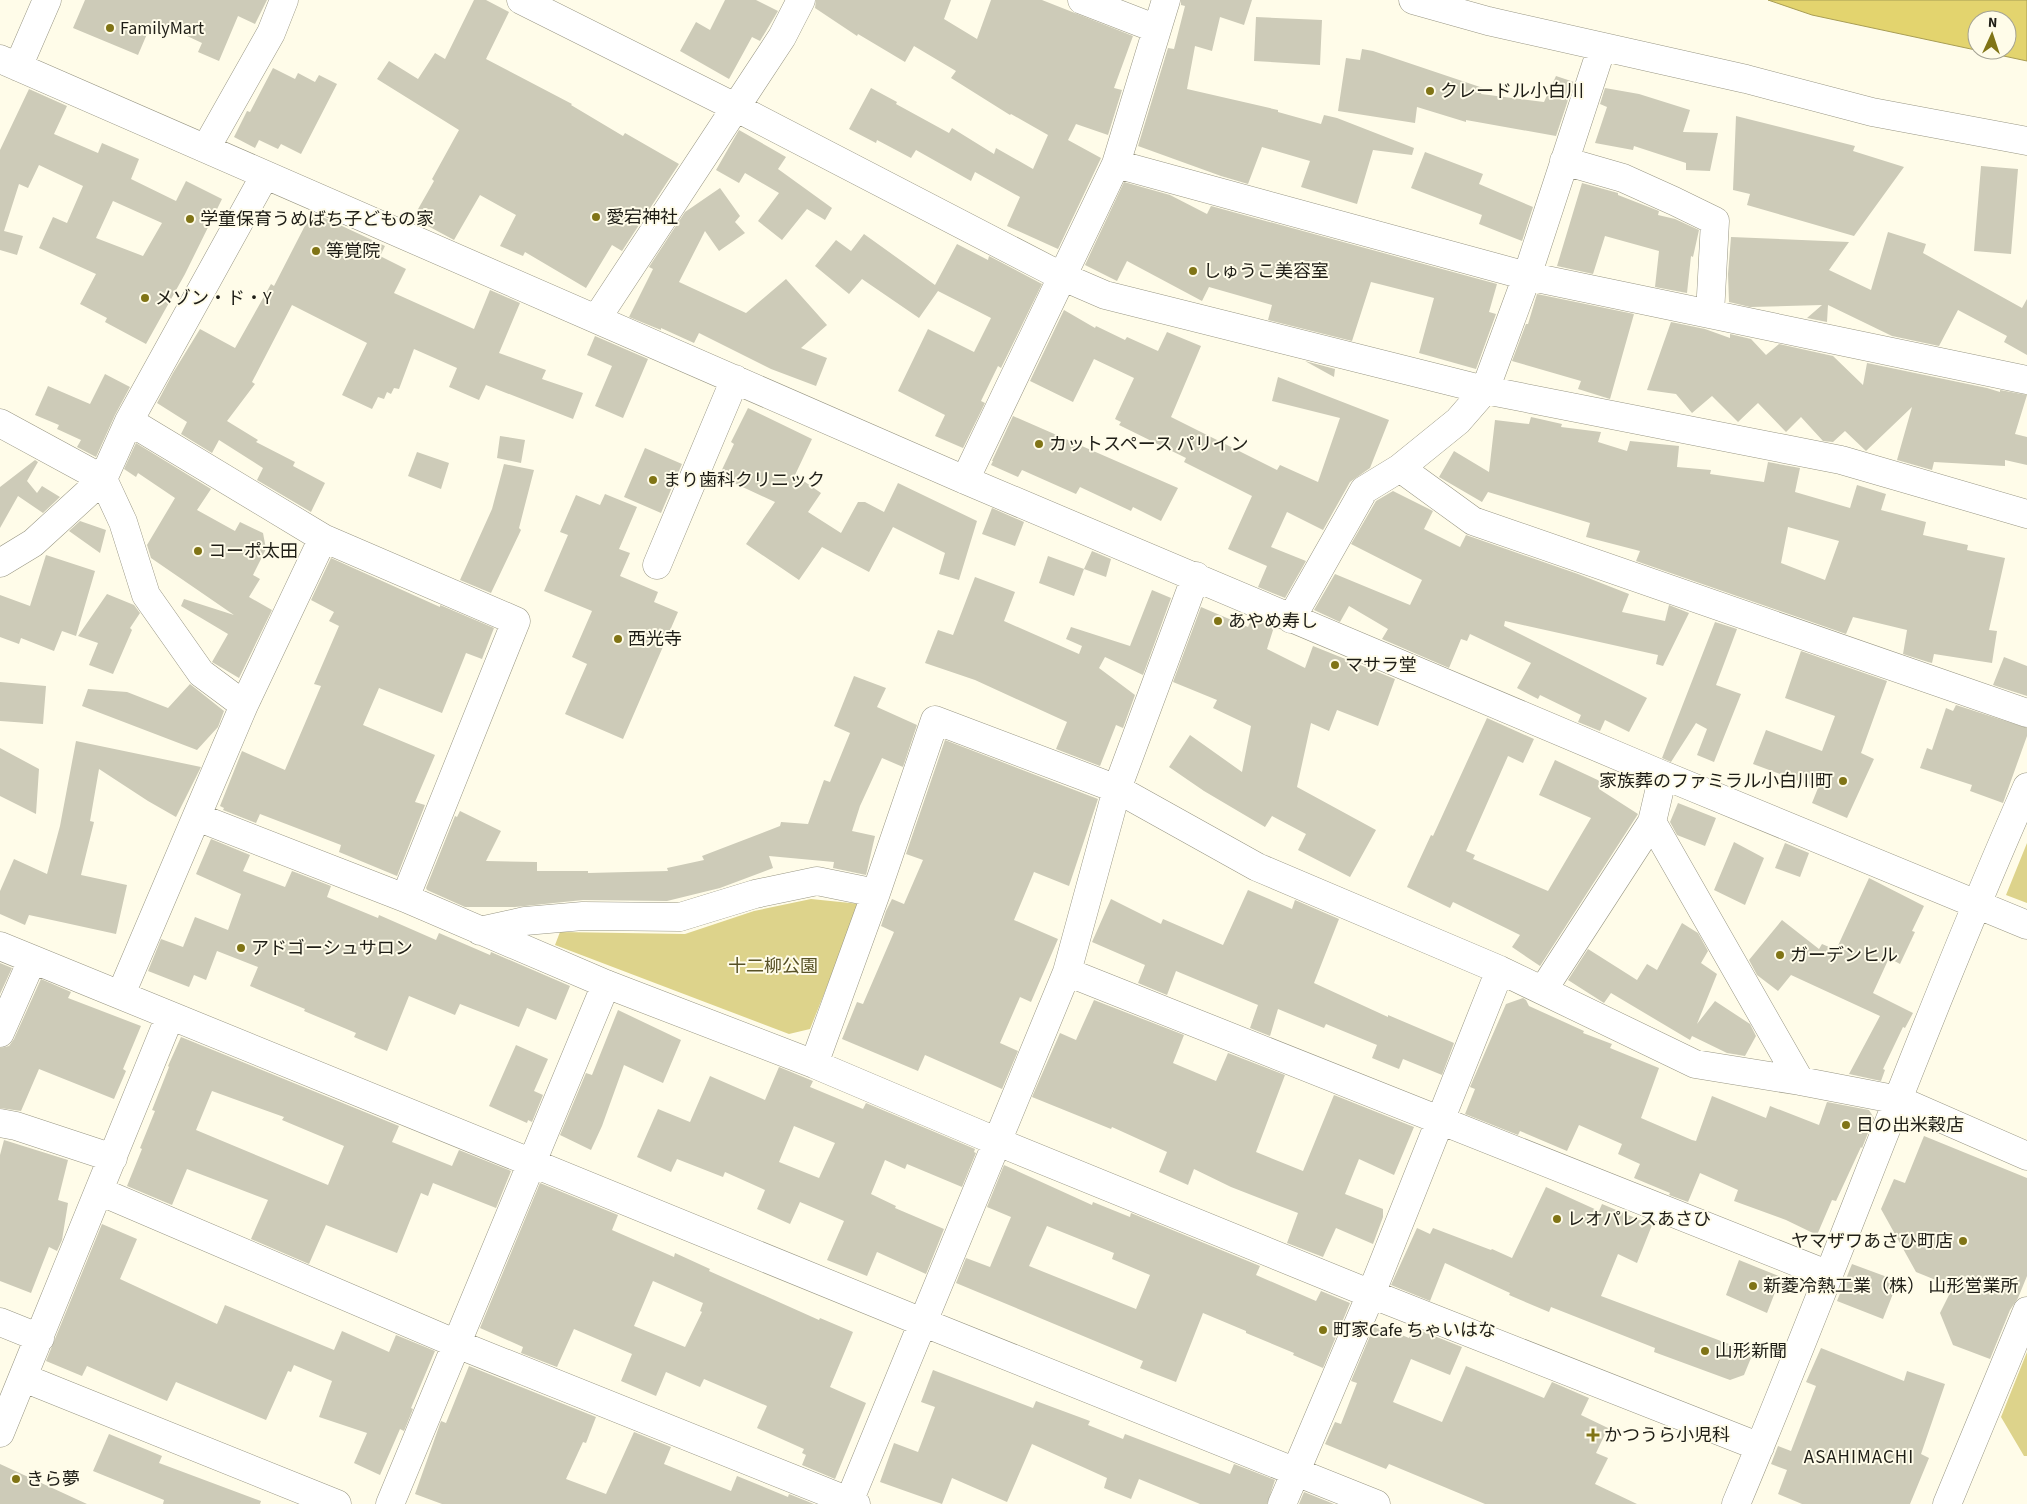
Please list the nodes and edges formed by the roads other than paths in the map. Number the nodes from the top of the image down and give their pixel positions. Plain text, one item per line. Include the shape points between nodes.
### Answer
1 (47, 0) edge
2 (284, 0) edge
3 (521, 0) edge
4 (801, 0) edge
5 (1082, 0) edge
6 (1166, 0) edge
7 (1413, 0) edge
8 (1157, 28) junction
9 (1602, 47) junction
10 (9, 63) edge
11 (735, 107) junction
12 (2027, 141) edge
13 (206, 148) junction
14 (1564, 162) junction
15 (1116, 164) junction
16 (266, 175) junction
17 (1061, 276) junction
18 (1527, 276) junction
19 (1710, 314) junction
20 (597, 318) junction
21 (735, 379) junction
22 (2027, 380) edge
23 (1485, 390) junction
24 (129, 421) junction
25 (0, 423) edge
26 (1400, 468) junction
27 (103, 480) junction
28 (965, 480) junction
29 (2027, 514) edge
30 (323, 538) junction
31 (0, 563) edge
32 (657, 565) dead end
33 (1196, 576) junction
34 (1291, 619) junction
35 (244, 706) junction
36 (2027, 713) edge
37 (1663, 775) junction
38 (2027, 787) edge
39 (1117, 789) junction
40 (197, 817) junction
41 (1652, 822) junction
42 (876, 892) junction
43 (406, 898) junction
44 (1976, 904) junction
45 (2027, 924) edge
46 (480, 931) junction
47 (0, 946) edge
48 (32, 960) junction
49 (1500, 970) junction
50 (1067, 972) junction
51 (606, 984) junction
52 (1543, 990) junction
53 (121, 994) junction
54 (170, 1016) junction
55 (0, 1033) edge
56 (814, 1064) junction
57 (1800, 1081) junction
58 (1899, 1100) junction
59 (1440, 1120) junction
60 (0, 1123) edge
61 (998, 1142) junction
62 (2027, 1156) edge
63 (113, 1158) junction
64 (532, 1162) junction
65 (99, 1191) junction
66 (1829, 1275) junction
67 (1371, 1294) junction
68 (2027, 1311) edge
69 (0, 1322) edge
70 (922, 1322) junction
71 (40, 1338) junction
72 (457, 1344) junction
73 (24, 1378) junction
74 (0, 1433) edge
75 (1760, 1448) junction
76 (1295, 1471) junction
77 (851, 1503) edge
78 (337, 1504) edge
79 (390, 1504) edge
80 (1282, 1504) edge
81 (1376, 1504) edge
82 (1736, 1504) edge
83 (1947, 1504) edge

1 - 10 street
2 - 13 street via 271,33
3 - 11 street
4 - 11 street via 782,37
5 - 8 street
6 - 8 street
7 - 9 street
8 - 15 street
9 - 12 street via 1746,78 1872,112
9 - 14 street
10 - 13 street
11 - 17 street
11 - 20 street
13 - 16 street
14 - 18 street
14 - 19 street via 1623,178 1714,222
15 - 17 street
15 - 18 street
16 - 20 street
16 - 24 street
17 - 23 street via 1105,294
17 - 28 street
18 - 19 street
18 - 23 street
19 - 22 street
20 - 21 street
21 - 28 street
21 - 32 street
23 - 26 street via 1458,421
23 - 29 street via 1841,460
24 - 27 street
24 - 30 street
25 - 27 street
26 - 34 street via 1364,490
26 - 36 street via 1473,521
27 - 31 street via 33,543
27 - 35 street via 123,522 146,594 201,673
28 - 33 street
30 - 35 street
30 - 43 street via 516,621
33 - 34 street
33 - 39 street
34 - 37 street
35 - 40 street
37 - 41 street
37 - 44 street
38 - 44 street
39 - 42 street via 935,720
39 - 49 street via 1258,867
39 - 50 street
40 - 43 street
40 - 53 street
41 - 52 street
41 - 57 street
42 - 46 street via 817,881 755,894 680,917 583,916 525,921
42 - 56 street
43 - 46 street
44 - 45 street
44 - 58 street
46 - 51 street
47 - 48 street
48 - 53 street
48 - 55 street
49 - 52 street
49 - 59 street
50 - 59 street
50 - 61 street
51 - 56 street
51 - 64 street
52 - 57 street via 1695,1064
53 - 54 street
54 - 63 street
54 - 64 street
56 - 61 street
57 - 58 street
58 - 62 street
58 - 66 street
59 - 66 street
59 - 67 street
60 - 63 street
61 - 67 street
61 - 70 street
63 - 65 street
64 - 70 street
64 - 72 street
65 - 71 street
65 - 72 street
66 - 75 street
67 - 75 street
67 - 76 street
68 - 83 street
69 - 71 street
70 - 76 street
70 - 77 street
71 - 73 street
72 - 77 street
72 - 79 street
73 - 74 street
73 - 78 street
75 - 82 street
76 - 80 street
76 - 81 street

